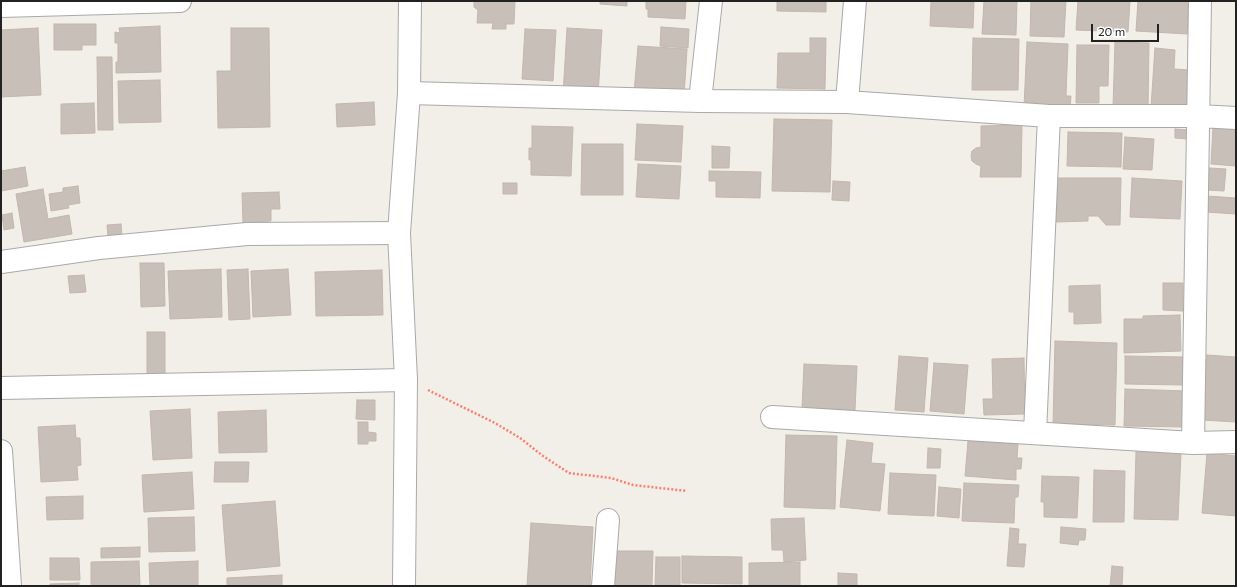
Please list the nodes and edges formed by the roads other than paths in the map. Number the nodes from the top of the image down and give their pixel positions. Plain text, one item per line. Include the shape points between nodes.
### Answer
1 (180, 1) edge
2 (410, 1) edge
3 (711, 1) edge
4 (855, 1) edge
5 (1200, 1) edge
6 (1, 6) edge
7 (409, 93) junction
8 (700, 101) junction
9 (847, 102) junction
10 (1049, 116) junction
11 (1198, 116) junction
12 (1236, 118) edge
13 (399, 233) junction
14 (1, 262) edge
15 (406, 380) junction
16 (1, 388) edge
17 (772, 417) dead end
18 (1035, 433) junction
19 (1236, 442) edge
20 (1193, 443) junction
21 (1, 452) edge
22 (608, 520) dead end
23 (10, 586) edge
24 (408, 586) edge
25 (603, 586) edge

1 - 6 street
2 - 7 street
3 - 8 street
4 - 9 street
5 - 11 street
7 - 8 street
7 - 13 street
8 - 9 street
9 - 10 street
10 - 11 street
10 - 18 street
11 - 12 street
11 - 20 street
13 - 14 street via 247,234 98,248
13 - 15 street
15 - 16 street
15 - 24 street
17 - 18 street
18 - 20 street
19 - 20 street
21 - 23 street
22 - 25 street

